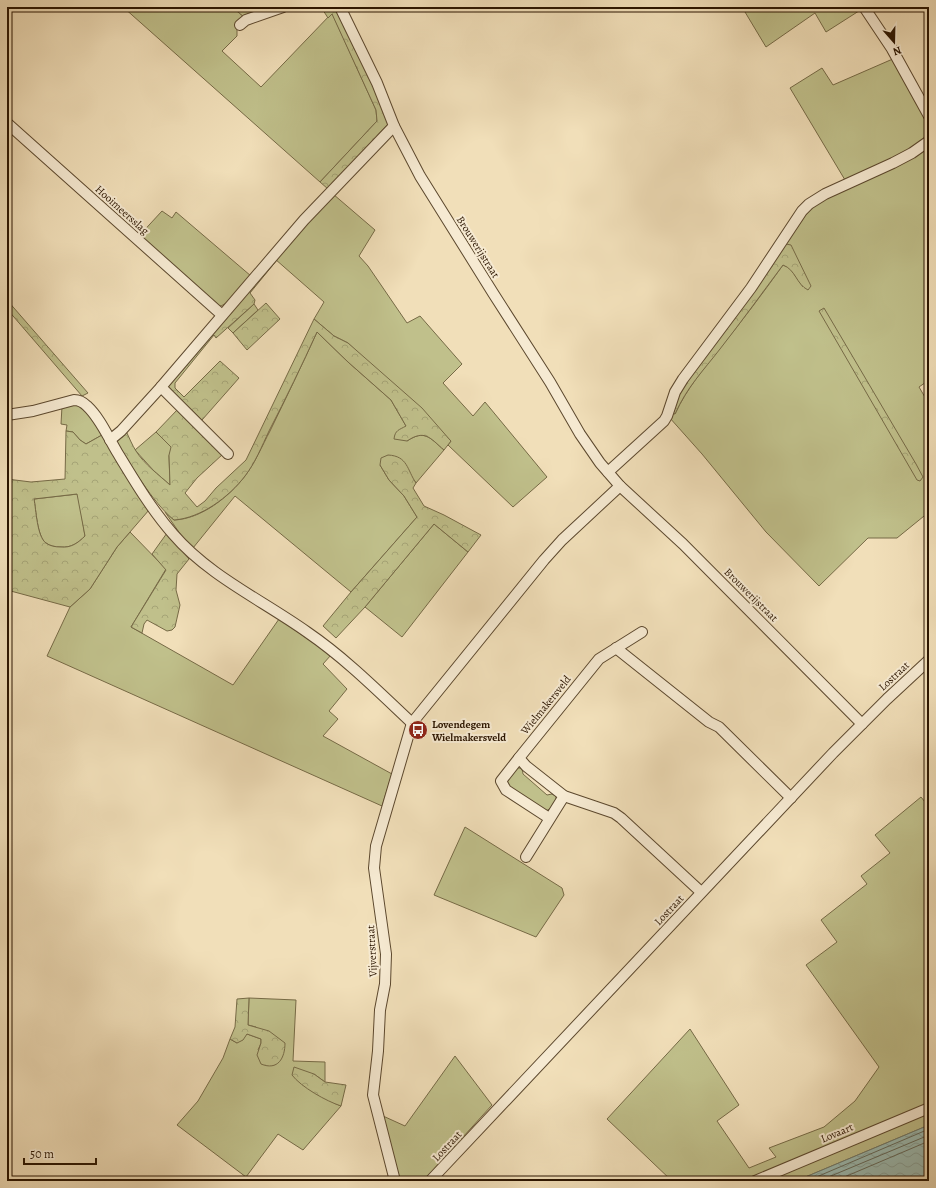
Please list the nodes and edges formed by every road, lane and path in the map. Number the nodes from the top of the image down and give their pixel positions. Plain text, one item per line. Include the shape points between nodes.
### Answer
1 (283, 7) edge
2 (340, 7) edge
3 (868, 8) edge
4 (240, 25) dead end
5 (929, 116) edge
6 (7, 123) edge
7 (394, 126) junction
8 (929, 141) edge
9 (222, 316) junction
10 (161, 387) junction
11 (7, 415) edge
12 (110, 440) junction
13 (228, 454) dead end
14 (608, 472) junction
15 (620, 486) junction
16 (642, 632) dead end
17 (616, 648) junction
18 (929, 660) edge
19 (412, 723) junction
20 (862, 724) junction
21 (519, 758) junction
22 (564, 796) junction
23 (791, 798) junction
24 (549, 818) junction
25 (526, 857) dead end
26 (701, 892) junction
27 (929, 1108) edge
28 (395, 1181) edge
29 (430, 1181) edge
30 (755, 1181) edge

1 - 4 street via 246,20
2 - 7 street, Brouwerijstraat via 377,83
3 - 5 street
6 - 9 street, Hooimeersslag
7 - 9 street via 304,220
7 - 14 street, Brouwerijstraat via 420,176 546,375 580,434
8 - 14 street via 893,163 817,198 802,211 751,288 683,379 675,392 664,422
9 - 10 street
10 - 12 street
10 - 13 street
11 - 12 street via 33,412 80,400 90,409
12 - 19 street via 158,516 195,557 342,658
14 - 15 street, Brouwerijstraat
15 - 19 street via 544,560
15 - 20 street, Brouwerijstraat via 683,544
16 - 17 street, Wielmakersveld
17 - 21 street, Wielmakersveld via 598,659
17 - 23 street via 709,722 719,727
18 - 20 street, Lostraat
19 - 28 street, Vijverstraat via 376,846 374,868 386,954 373,1095
20 - 23 street, Lostraat
21 - 22 street
21 - 24 street, Wielmakersveld via 501,781 502,784 506,790
22 - 24 street
22 - 26 street via 614,813
23 - 26 street, Lostraat
24 - 25 street
26 - 29 street, Lostraat
27 - 30 street, Lovaart

